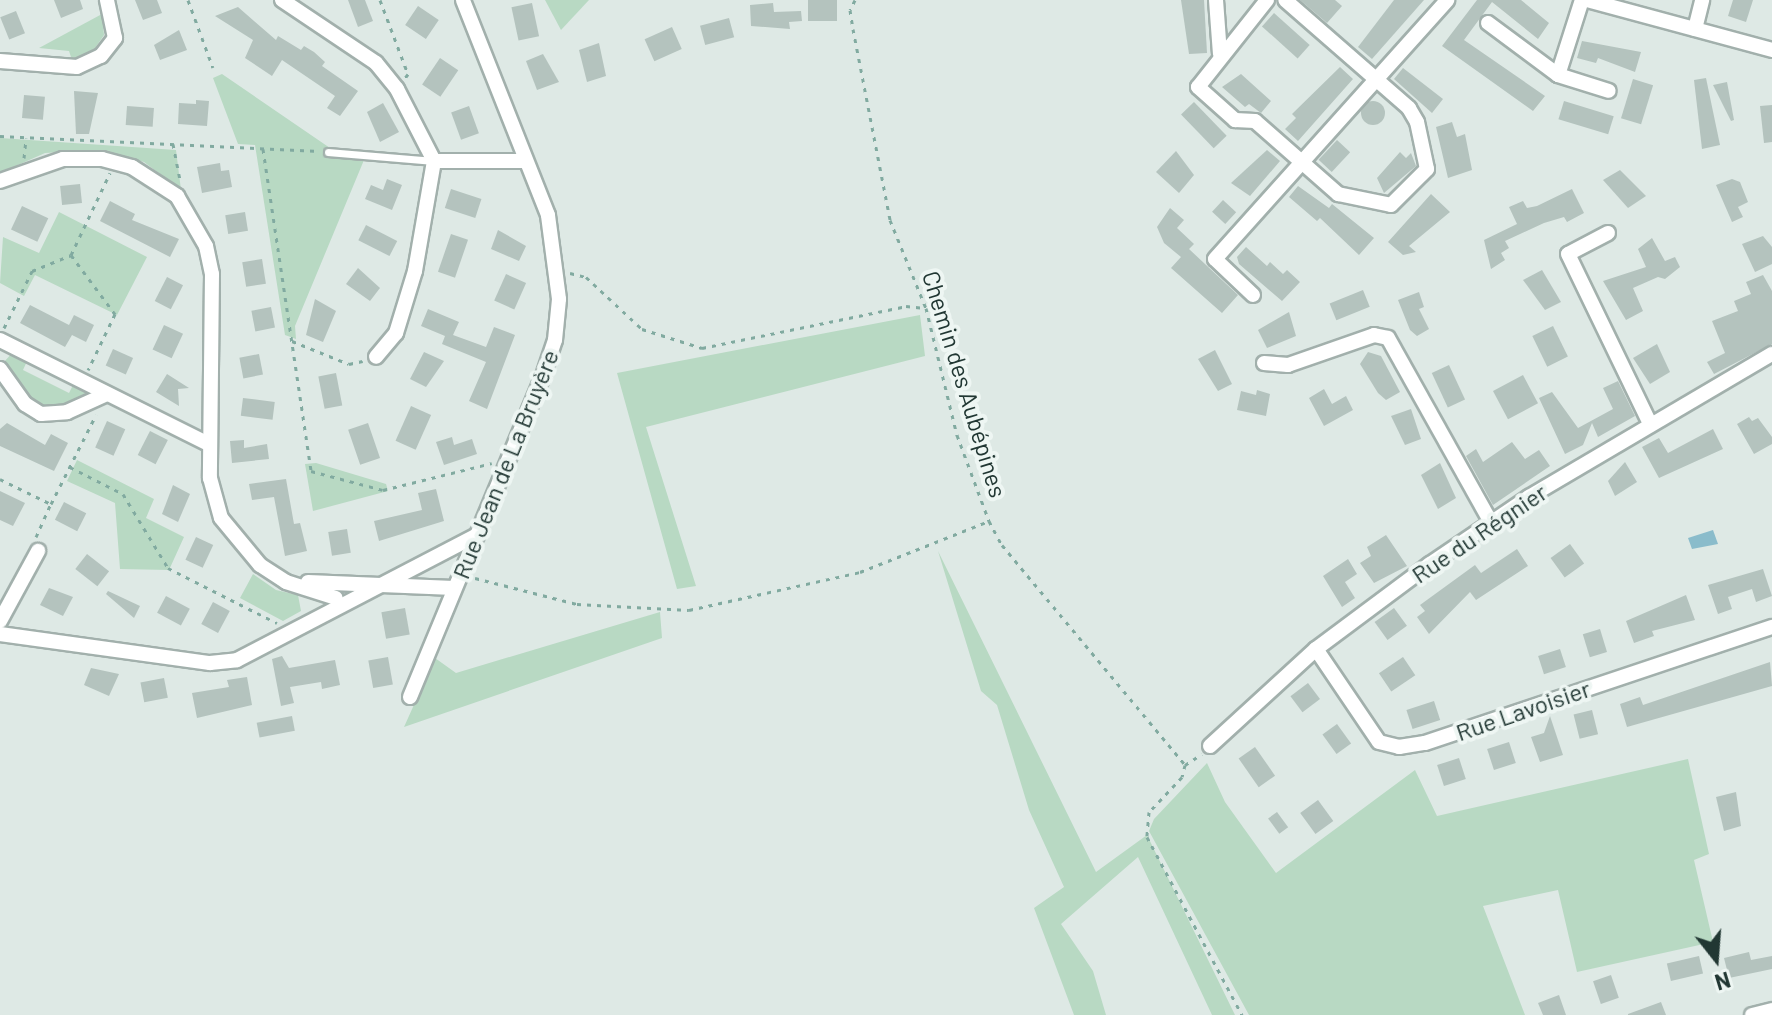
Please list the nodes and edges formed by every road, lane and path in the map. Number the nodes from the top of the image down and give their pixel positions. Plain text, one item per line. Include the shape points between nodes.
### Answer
1 (107, 0) edge
2 (188, 0) edge
3 (282, 0) edge
4 (380, 0) edge
5 (463, 0) edge
6 (855, 0) edge
7 (1216, 0) edge
8 (1267, 0) edge
9 (1285, 0) edge
10 (1447, 0) edge
11 (1584, 0) edge
12 (1702, 0) edge
13 (1488, 23) dead end
14 (1695, 29) junction
15 (1772, 50) edge
16 (1220, 54) junction
17 (0, 61) edge
18 (213, 68) dead end
19 (1558, 75) junction
20 (1375, 78) junction
21 (397, 89) junction
22 (1609, 91) dead end
23 (0, 136) edge
24 (26, 138) junction
25 (173, 144) junction
26 (263, 149) junction
27 (328, 152) joint
28 (434, 161) junction
29 (526, 161) junction
30 (1302, 162) junction
31 (115, 163) junction
32 (22, 171) junction
33 (0, 181) edge
34 (177, 196) junction
35 (1608, 233) dead end
36 (71, 255) junction
37 (558, 270) junction
38 (1253, 295) dead end
39 (926, 308) junction
40 (1, 337) edge
41 (292, 341) junction
42 (1772, 354) edge
43 (376, 357) joint
44 (1264, 363) dead end
45 (0, 369) edge
46 (83, 382) junction
47 (101, 397) junction
48 (1650, 424) junction
49 (209, 444) junction
50 (507, 460) junction
51 (70, 467) junction
52 (0, 479) edge
53 (51, 504) junction
54 (989, 521) junction
55 (1491, 522) junction
56 (477, 535) junction
57 (38, 551) joint
58 (461, 572) junction
59 (390, 582) junction
60 (454, 588) junction
61 (339, 597) junction
62 (0, 621) edge
63 (1772, 627) edge
64 (296, 631) junction
65 (0, 634) edge
66 (1316, 649) junction
67 (410, 697) dead end
68 (1210, 746) joint
69 (1185, 765) junction
70 (1772, 1010) edge
71 (1242, 1015) edge
72 (1752, 1015) edge

1 - 17 street via 115,38 101,56 77,67
2 - 18 path
3 - 21 street via 376,63
4 - 21 path via 408,74
5 - 29 street, Rue Jean de La Bruyère
6 - 39 path, Chemin des Aubépines via 850,10 853,29 890,220
7 - 16 street
8 - 16 street
9 - 20 street
10 - 20 street
11 - 14 street
11 - 19 street
12 - 14 street
13 - 19 street
14 - 15 street
16 - 30 street via 1198,87 1235,120 1255,121
19 - 22 street
20 - 30 street
20 - 30 street via 1409,108 1428,158 1427,169 1402,199 1391,205 1338,194
21 - 28 street
23 - 24 path
24 - 25 path
24 - 32 path
25 - 26 path
25 - 34 path via 181,180
26 - 27 path
26 - 41 path
27 - 28 lane
28 - 29 street
28 - 43 street via 415,271 396,333
29 - 37 street, Rue Jean de La Bruyère via 548,215
30 - 38 street via 1215,259
31 - 32 street via 63,159
31 - 34 street via 143,173
31 - 36 path
32 - 33 street
34 - 49 street via 206,246 212,274
35 - 48 street via 1568,254
36 - 40 path via 32,271
36 - 46 path via 115,314
37 - 39 path via 586,277 642,329 702,348 906,306
37 - 50 street, Rue Jean de La Bruyère via 555,340
39 - 54 path, Chemin des Aubépines via 957,435
40 - 46 street
41 - 43 path via 349,364
41 - 50 path via 311,471 383,490
42 - 48 street, Rue du Régnier
44 - 55 street via 1288,365 1374,335 1388,338
45 - 47 street via 25,404 41,414 67,412
46 - 47 street
47 - 49 street
47 - 51 path
48 - 55 street, Rue du Régnier
49 - 61 street via 210,478 221,518 260,565 286,582
50 - 56 street, Rue Jean de La Bruyère
51 - 53 path
51 - 64 path via 123,494 168,568
52 - 53 path
53 - 57 path via 36,536
54 - 58 path via 860,572 689,610 577,604 499,587
54 - 69 path, Chemin des Aubépines via 1002,545
55 - 66 street, Rue du Régnier
56 - 58 street, Rue Jean de La Bruyère
56 - 59 street
57 - 62 street
58 - 60 street, Rue Jean de La Bruyère
59 - 60 street
59 - 61 street
59 - 61 street
60 - 67 street, Rue Jean de La Bruyère
61 - 64 street
63 - 66 street, Rue Lavoisier via 1425,743 1399,747 1379,742
64 - 65 street via 237,660 210,663
66 - 68 street, Rue du Régnier
68 - 69 path
69 - 71 path via 1182,777 1149,812 1147,837
70 - 72 street

